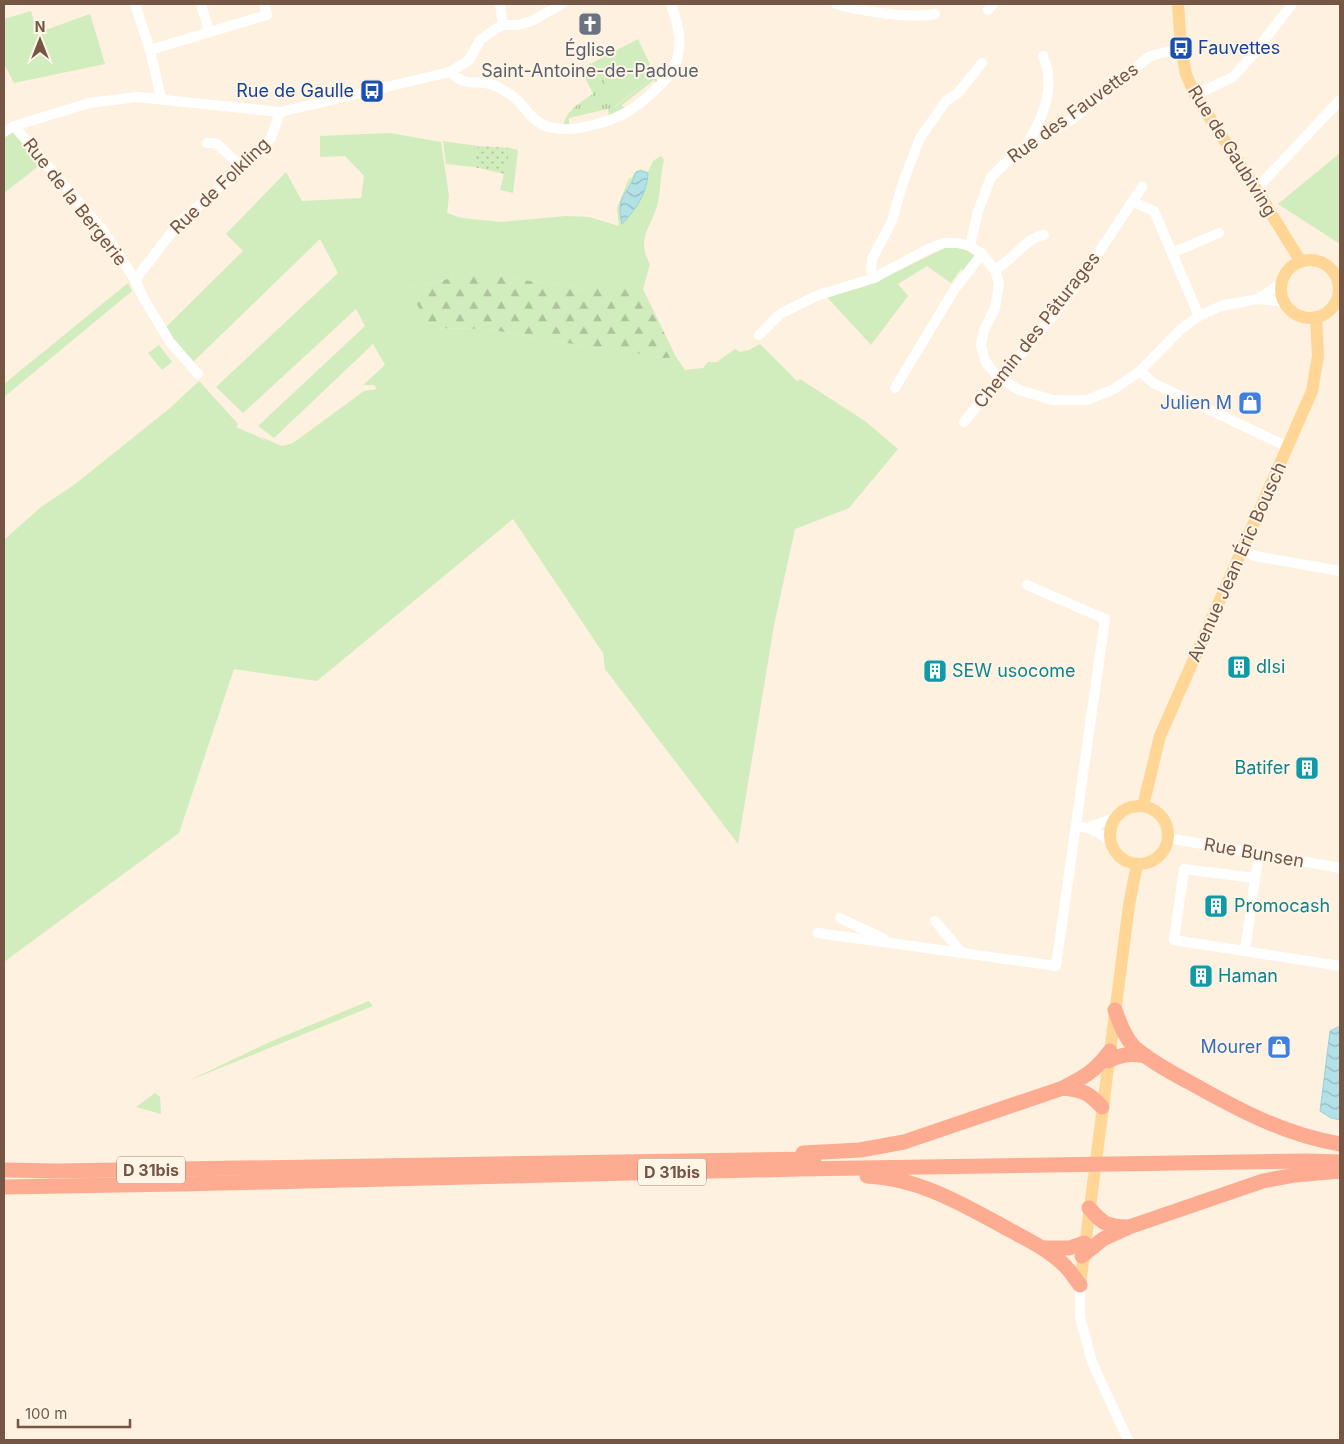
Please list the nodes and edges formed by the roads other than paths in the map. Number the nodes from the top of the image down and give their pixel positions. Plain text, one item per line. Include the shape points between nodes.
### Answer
1 (135, 4) edge
2 (201, 4) edge
3 (264, 4) edge
4 (500, 4) edge
5 (562, 4) edge
6 (670, 4) edge
7 (836, 4) edge
8 (1178, 4) edge
9 (1292, 4) edge
10 (935, 14) dead end
11 (503, 25) junction
12 (209, 31) junction
13 (150, 50) junction
14 (1170, 51) dead end
15 (1043, 56) dead end
16 (982, 63) dead end
17 (450, 72) junction
18 (1195, 95) junction
19 (160, 98) junction
20 (1340, 100) edge
21 (280, 112) junction
22 (14, 126) junction
23 (4, 132) edge
24 (206, 143) dead end
25 (1026, 146) junction
26 (242, 167) junction
27 (1142, 187) dead end
28 (1256, 189) junction
29 (1133, 202) junction
30 (1219, 233) dead end
31 (1044, 235) dead end
32 (970, 246) junction
33 (1172, 253) junction
34 (982, 254) junction
35 (1301, 262) junction
36 (996, 270) junction
37 (874, 278) junction
38 (135, 280) junction
39 (1282, 283) junction
40 (1340, 287) edge
41 (1258, 299) junction
42 (1285, 302) junction
43 (1199, 316) junction
44 (1316, 317) junction
45 (759, 335) dead end
46 (1140, 371) junction
47 (198, 374) dead end
48 (1000, 378) junction
49 (895, 388) dead end
50 (964, 422) dead end
51 (1288, 447) junction
52 (1242, 549) junction
53 (1340, 571) edge
54 (1026, 585) dead end
55 (1143, 806) junction
56 (1116, 816) junction
57 (1076, 826) junction
58 (1090, 828) junction
59 (1168, 838) junction
60 (1111, 843) junction
61 (1259, 854) junction
62 (1137, 864) junction
63 (1340, 868) edge
64 (1255, 878) junction
65 (840, 918) dead end
66 (935, 921) dead end
67 (818, 933) dead end
68 (894, 944) junction
69 (1245, 951) junction
70 (962, 953) junction
71 (1340, 966) edge
72 (1115, 1010) junction
73 (1109, 1056) junction
74 (1146, 1056) junction
75 (1063, 1088) junction
76 (1102, 1107) junction
77 (1340, 1144) edge
78 (1340, 1152) edge
79 (745, 1160) junction
80 (1340, 1162) edge
81 (799, 1169) junction
82 (4, 1170) edge
83 (1340, 1171) edge
84 (4, 1187) edge
85 (1089, 1208) junction
86 (1129, 1227) junction
87 (1043, 1248) junction
88 (1083, 1249) junction
89 (1080, 1285) junction
90 (1128, 1440) edge

1 - 13 street
2 - 12 street
3 - 12 street via 267,15
4 - 11 street
5 - 11 street via 532,21
6 - 17 street via 679,28 680,49 673,71 632,109 604,122 567,129 548,127 532,118 507,92 493,85 463,82
7 - 10 street via 922,17
8 - 18 main road, Rue de Gaubiving via 1181,48 1186,74
9 - 18 street via 1233,77
11 - 17 street via 480,40 469,60
12 - 13 street
13 - 19 street
14 - 25 street, Rue des Fauvettes via 1150,56 1071,120
15 - 25 street via 1048,74 1047,99
16 - 37 street via 946,102 920,138 892,221 872,259
17 - 21 street
18 - 28 main road, Rue de Gaubiving
19 - 21 street
19 - 22 street via 137,97 89,103
20 - 28 street
21 - 26 street, Rue de Folkling via 271,138
22 - 23 street
22 - 38 street, Rue de la Bergerie via 105,233
24 - 26 street via 218,145
25 - 32 street, Rue des Fauvettes via 991,177 978,211
26 - 38 street, Rue de Folkling via 178,224
27 - 29 street, Chemin des Pâturages
28 - 35 main road, Rue de Gaubiving
29 - 33 street via 1154,211
29 - 48 street, Chemin des Pâturages via 1057,311
30 - 33 street
31 - 36 street via 1036,236
32 - 34 street
32 - 37 street via 944,243
33 - 43 street
34 - 36 street
34 - 49 street via 954,290
35 - 39 main road via 1292,266
35 - 40 main road via 1318,261 1326,265 1333,271
36 - 48 street via 999,283 995,308 984,330 981,345 985,361
37 - 45 street via 816,296 780,314
38 - 47 street, Rue de la Bergerie via 170,342
39 - 41 street
39 - 42 main road
40 - 44 main road via 1330,310
41 - 42 street
41 - 43 street via 1221,306
42 - 44 main road via 1298,315
43 - 46 street via 1181,329
44 - 51 main road, Avenue Jean Éric Bousch via 1318,356 1312,392
46 - 48 street via 1114,389 1086,400 1053,400 1019,390
46 - 51 street via 1153,383
48 - 50 street, Chemin des Pâturages
51 - 52 main road, Avenue Jean Éric Bousch
52 - 53 street via 1255,556
52 - 55 main road, Avenue Jean Éric Bousch via 1160,736
54 - 57 street via 1105,619
55 - 56 main road via 1133,806
55 - 59 main road via 1162,818
56 - 58 street
56 - 60 main road via 1110,832
57 - 58 street
57 - 70 street via 1056,966
58 - 60 street
59 - 61 street, Rue Bunsen
59 - 62 main road via 1157,857
60 - 62 main road via 1124,860
61 - 63 street, Rue Bunsen
61 - 64 street
62 - 72 main road
64 - 69 street
64 - 69 street via 1184,869 1174,940
65 - 68 street
66 - 70 street
67 - 68 street
68 - 70 street
69 - 71 street
72 - 73 main road
72 - 74 highway via 1126,1036
73 - 74 highway via 1133,1053
73 - 75 highway via 1088,1075
73 - 76 main road
74 - 77 highway via 1238,1109 1280,1128
75 - 76 highway via 1091,1095
75 - 79 highway via 904,1142 860,1150 795,1153
76 - 85 main road
78 - 79 highway, D 31bis via 1295,1150
79 - 82 highway, D 31bis
80 - 81 highway, D 31bis
81 - 84 highway, D 31bis
81 - 87 highway via 878,1176 914,1184 950,1198
83 - 86 highway via 1263,1181
85 - 86 highway via 1100,1221
85 - 88 main road
86 - 88 highway
87 - 88 highway
87 - 89 highway via 1066,1266
88 - 89 main road
89 - 90 street via 1080,1317 1092,1362

